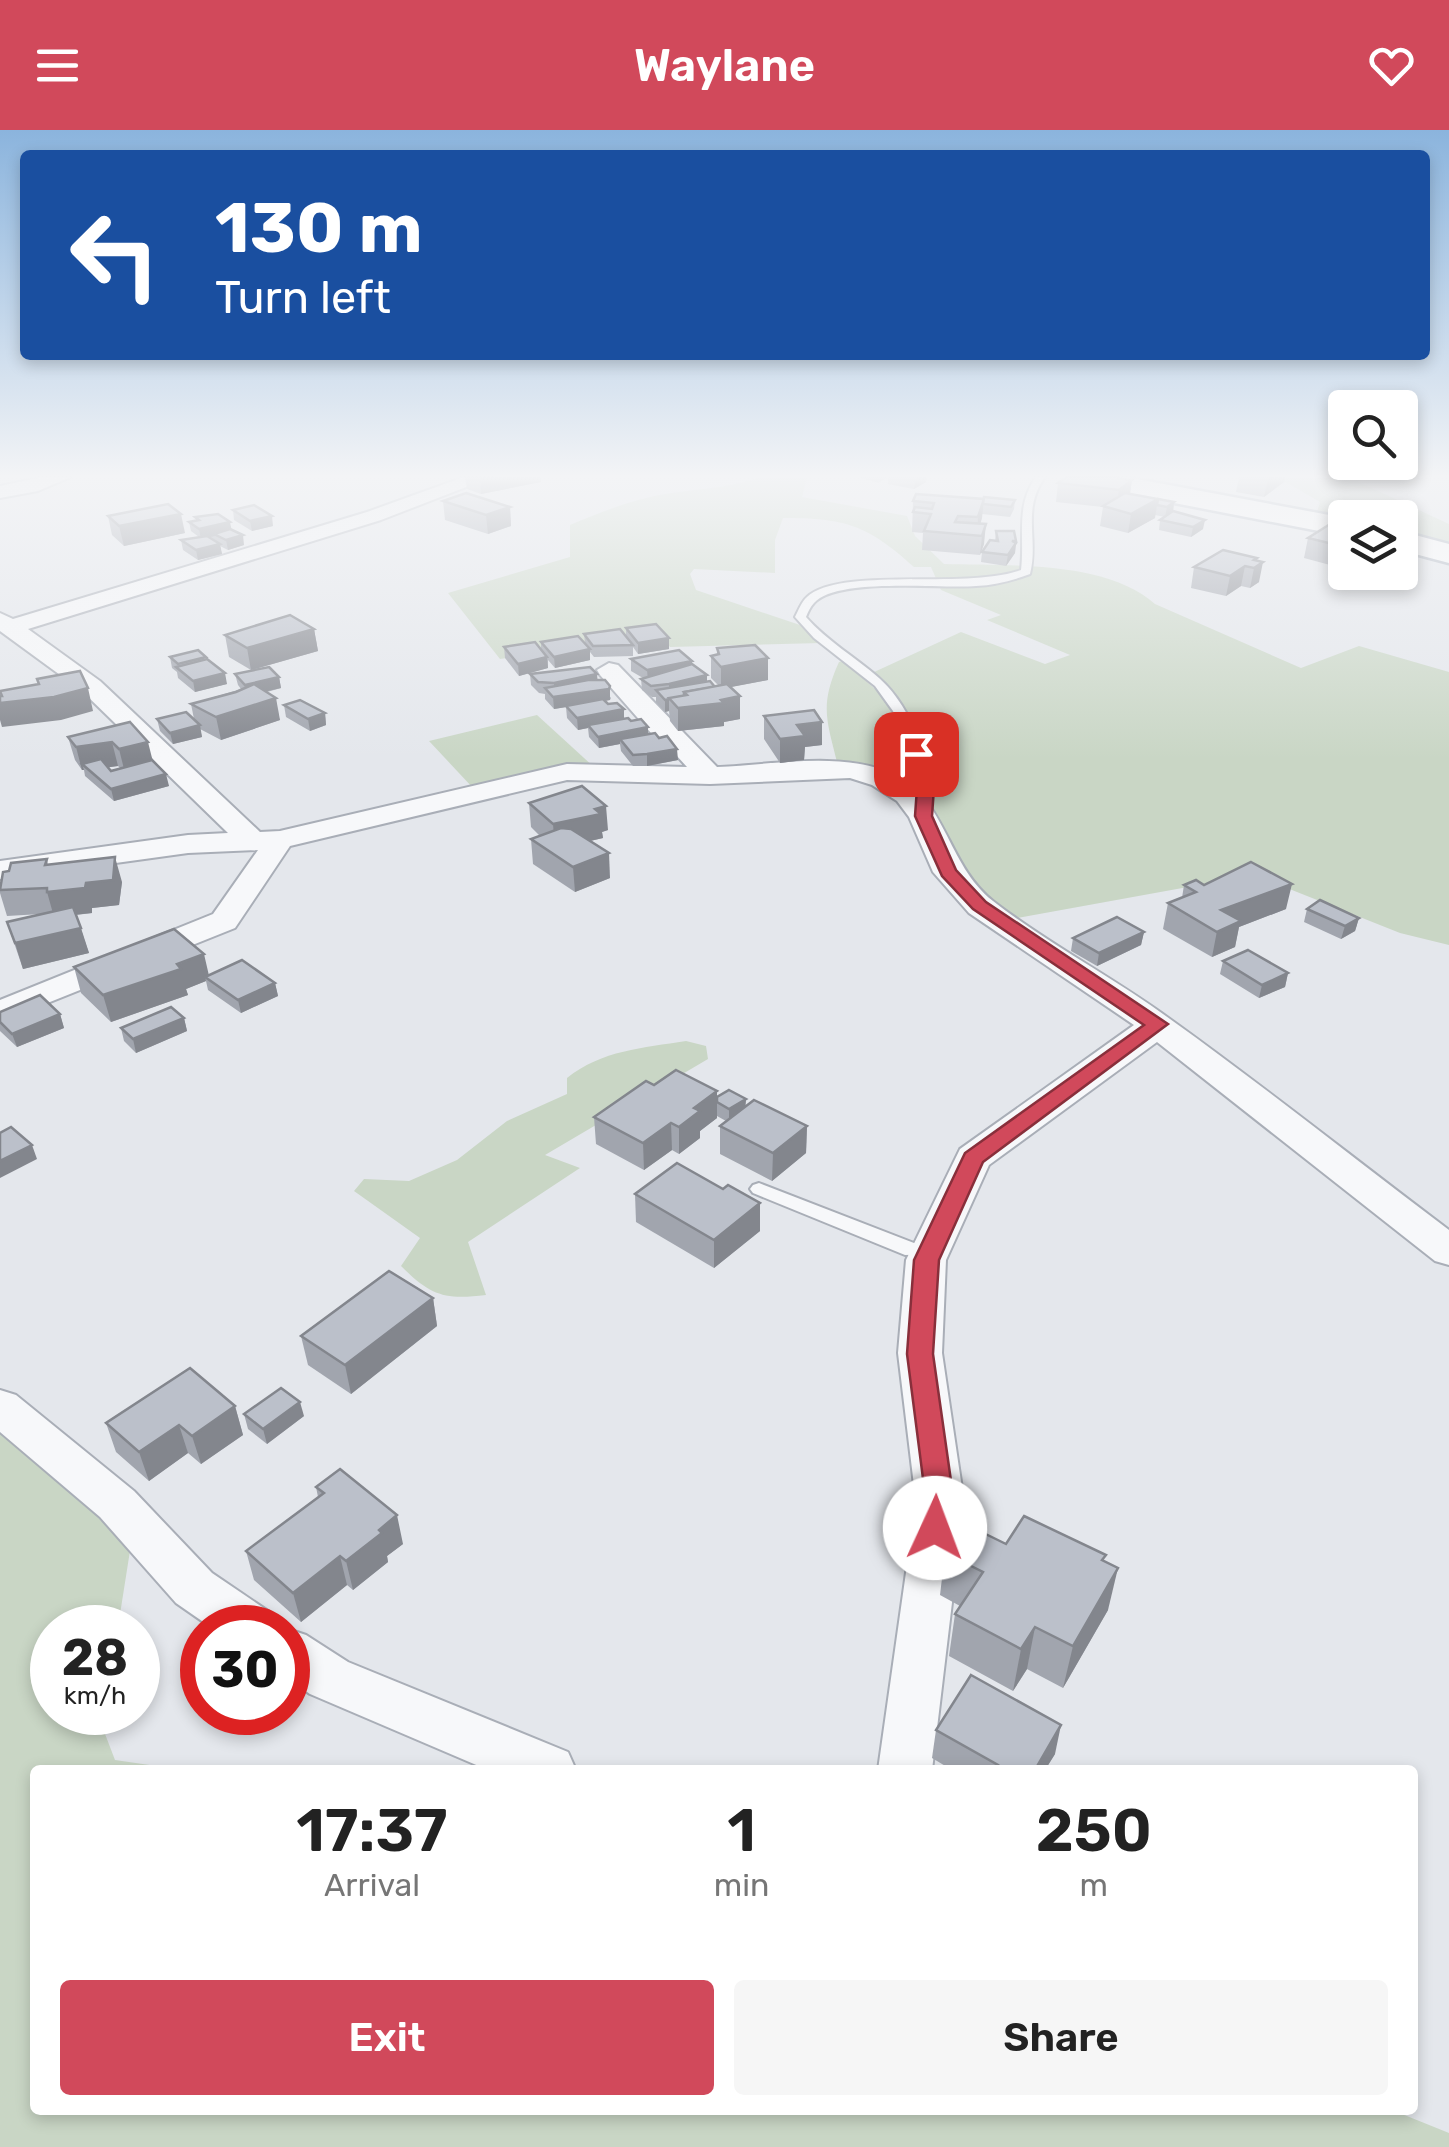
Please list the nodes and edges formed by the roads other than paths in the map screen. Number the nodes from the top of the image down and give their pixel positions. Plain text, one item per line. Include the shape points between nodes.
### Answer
1 (186, 571) edge
2 (1026, 571) edge
3 (5, 624) edge
4 (639, 664) edge
5 (710, 776) junction
6 (923, 816) junction
7 (265, 840) junction
8 (0, 870) edge
9 (0, 1012) edge
10 (1158, 1024) junction
11 (759, 1189) dead end
12 (932, 1249) junction
13 (1449, 1251) edge
14 (0, 1407) edge
15 (219, 1605) edge
16 (310, 1665) edge
17 (538, 1765) edge
18 (906, 1765) edge

1 - 3 street
2 - 6 lane via 997,584 850,585 812,595 802,607 800,617 812,632 891,700 926,788
3 - 7 street via 91,686
4 - 5 street via 600,671
5 - 6 street via 852,770 906,795
5 - 7 street via 566,772
6 - 10 street via 948,872 980,906
7 - 8 street
7 - 9 street via 224,921
10 - 12 street via 973,1158
10 - 13 street
11 - 12 lane via 912,1250
12 - 18 street via 920,1354 940,1502
14 - 15 street via 117,1504 194,1588
16 - 17 street

